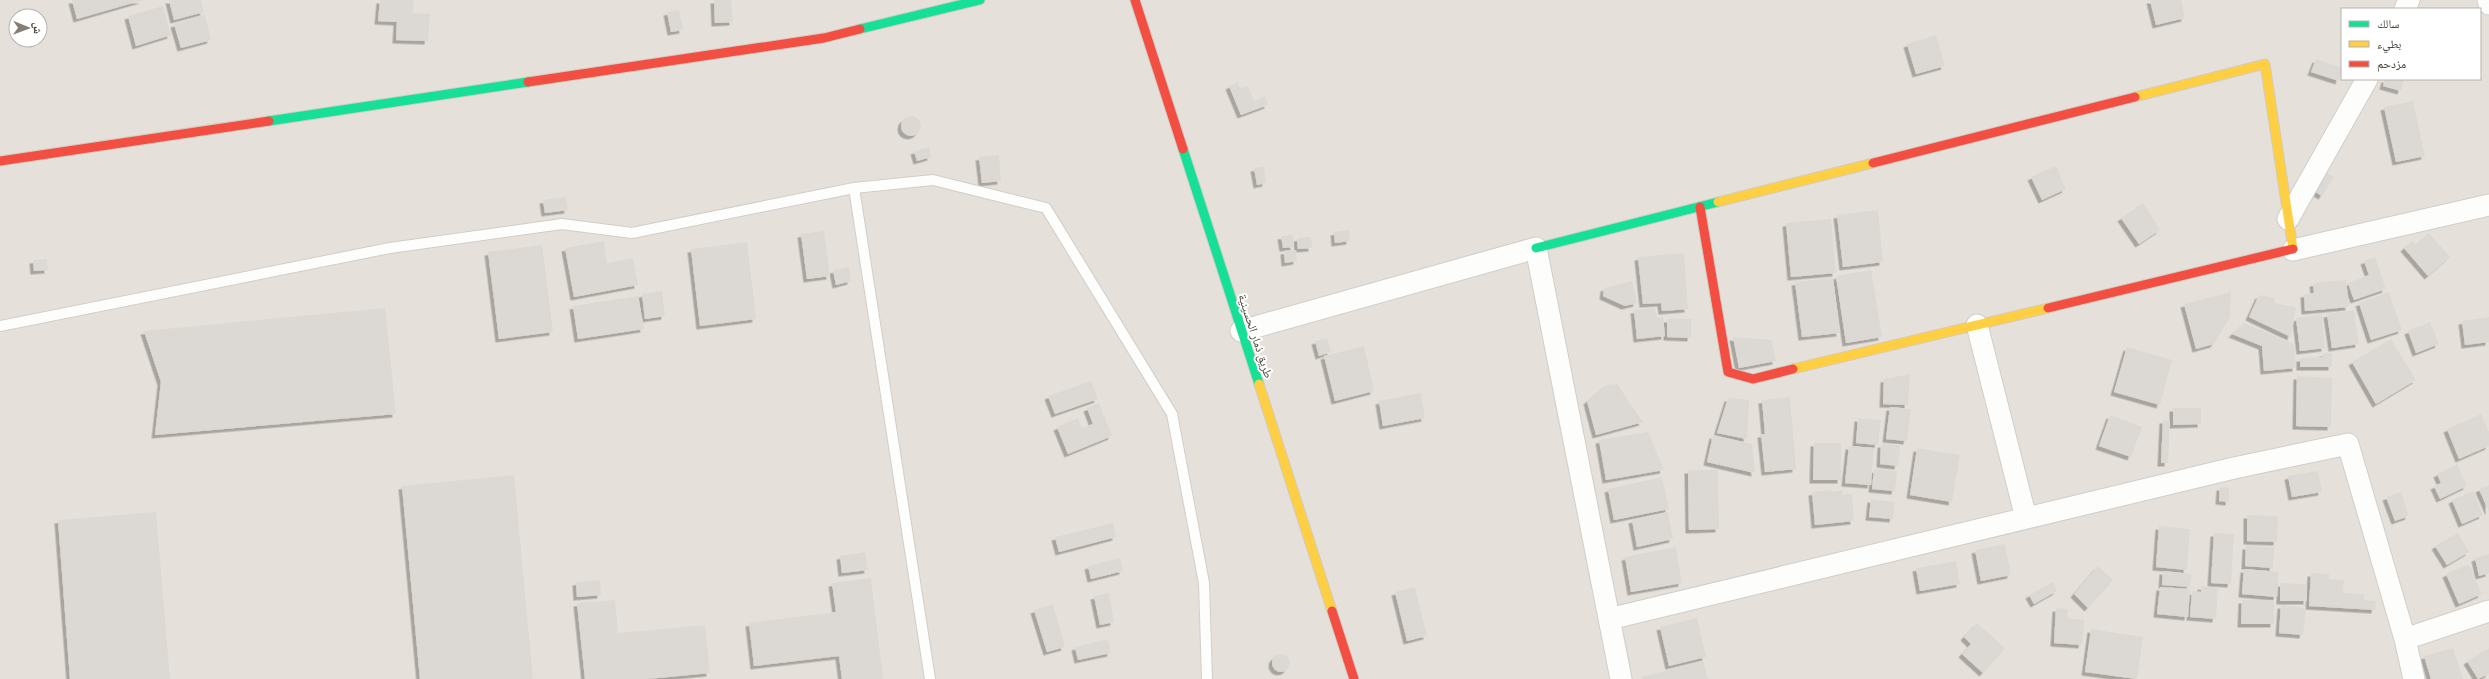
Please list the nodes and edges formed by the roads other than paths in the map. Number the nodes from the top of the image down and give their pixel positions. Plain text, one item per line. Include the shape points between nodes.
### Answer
1 (980, 0) edge
2 (1135, 0) edge
3 (2488, 0) edge
4 (2489, 4) edge
5 (2366, 80) edge
6 (0, 161) edge
7 (854, 188) junction
8 (2489, 205) edge
9 (1700, 206) junction
10 (2288, 219) junction
11 (1536, 248) junction
12 (2293, 250) junction
13 (1977, 325) junction
14 (0, 326) edge
15 (1241, 331) junction
16 (2026, 518) junction
17 (2489, 611) edge
18 (1609, 619) junction
19 (2405, 638) junction
20 (930, 679) edge
21 (1207, 679) edge
22 (1354, 679) edge
23 (1621, 679) edge
24 (2414, 679) edge

1 - 6 street via 824,38
2 - 15 street, طريق ذمار الحسينية
3 - 4 street
5 - 10 street
7 - 14 lane via 632,233 562,224 390,248
7 - 20 lane
7 - 21 lane via 933,180 1046,208 1172,414 1204,583
8 - 12 street
9 - 10 street via 2265,64
9 - 11 street
9 - 13 street via 1728,372 1754,379
10 - 12 street
11 - 15 street
11 - 18 street
12 - 13 street
13 - 16 street
15 - 22 street, طريق ذمار الحسينية
16 - 18 street
16 - 19 street via 2234,468 2348,444
17 - 19 street
18 - 23 street
19 - 24 street

